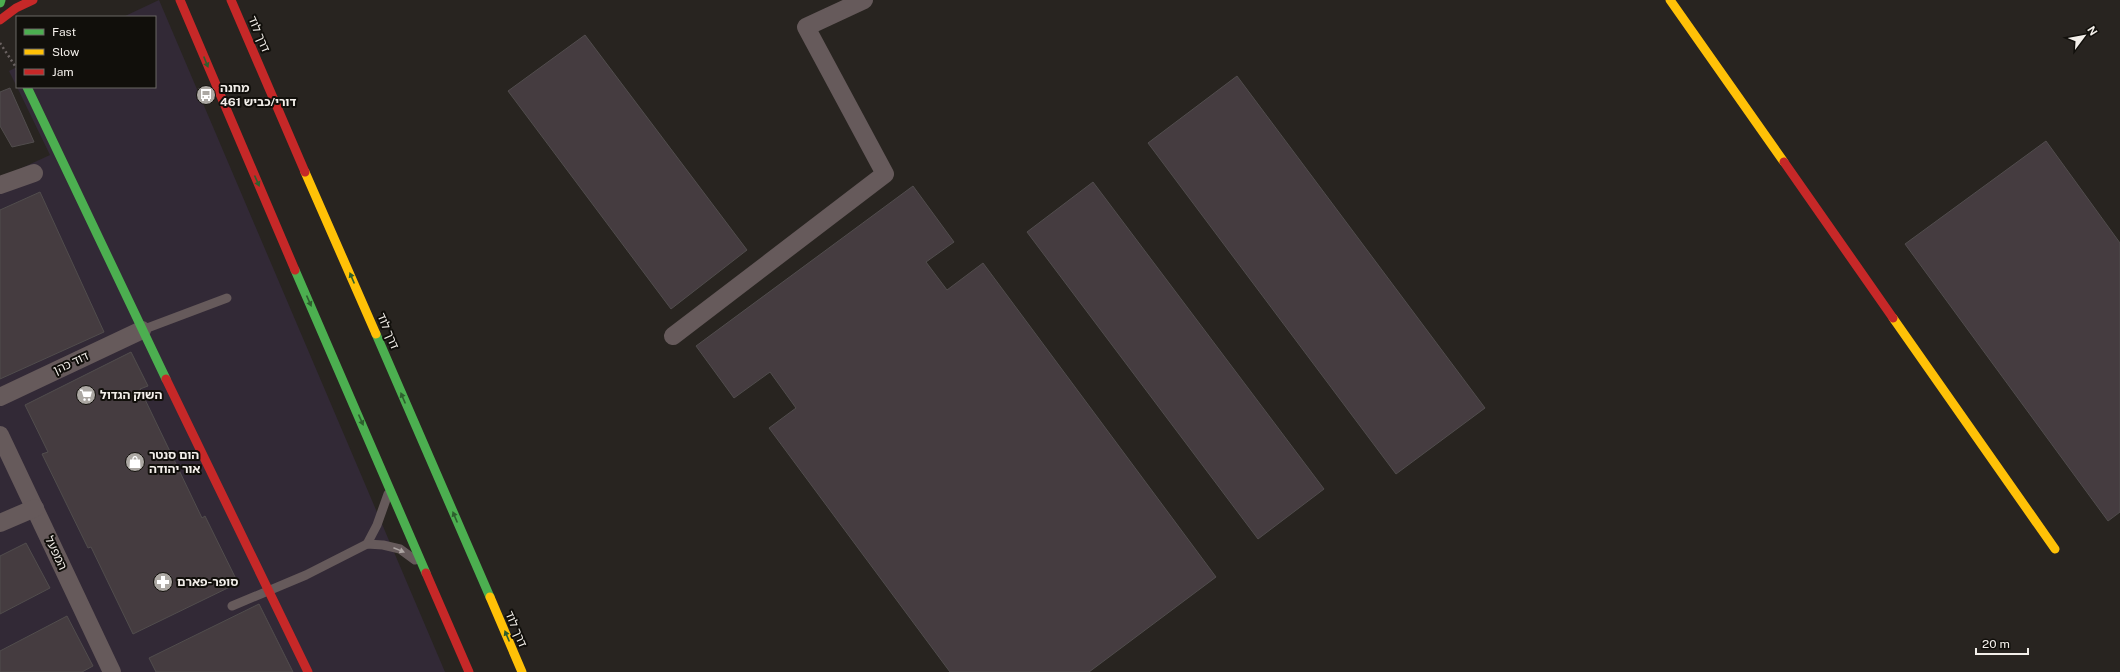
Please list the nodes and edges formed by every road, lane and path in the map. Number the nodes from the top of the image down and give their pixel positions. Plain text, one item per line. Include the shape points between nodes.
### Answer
1 (1, 0) edge
2 (33, 0) edge
3 (174, 0) edge
4 (180, 0) edge
5 (231, 0) edge
6 (864, 0) edge
7 (1670, 0) edge
8 (0, 3) edge
9 (0, 20) edge
10 (0, 43) edge
11 (198, 43) junction
12 (16, 67) edge
13 (27, 88) edge
14 (34, 173) dead end
15 (0, 185) edge
16 (227, 298) dead end
17 (142, 330) junction
18 (673, 336) dead end
19 (0, 397) edge
20 (0, 435) edge
21 (390, 486) junction
22 (35, 508) junction
23 (0, 523) edge
24 (367, 544) junction
25 (2055, 549) dead end
26 (425, 570) junction
27 (268, 590) junction
28 (232, 606) dead end
29 (112, 672) edge
30 (308, 672) edge
31 (469, 672) edge
32 (522, 672) edge

1 - 8 main road
2 - 9 main road
3 - 11 main road
4 - 11 main road
32 -> 5 main road, דרך לוד
6 - 18 street via 806,27 885,174
7 - 25 main road
10 - 12 path
11 -> 21 main road
13 - 17 main road
14 - 15 street
16 - 17 lane
17 - 19 street, דוד כהן
17 - 27 main road
20 - 22 street, המפעל
21 - 24 lane via 385,507
21 - 26 main road
22 - 23 street
22 - 29 street, המפעל
24 -> 26 lane via 400,549
24 - 27 lane via 306,575
26 - 31 main road
27 - 28 lane
27 - 30 main road

